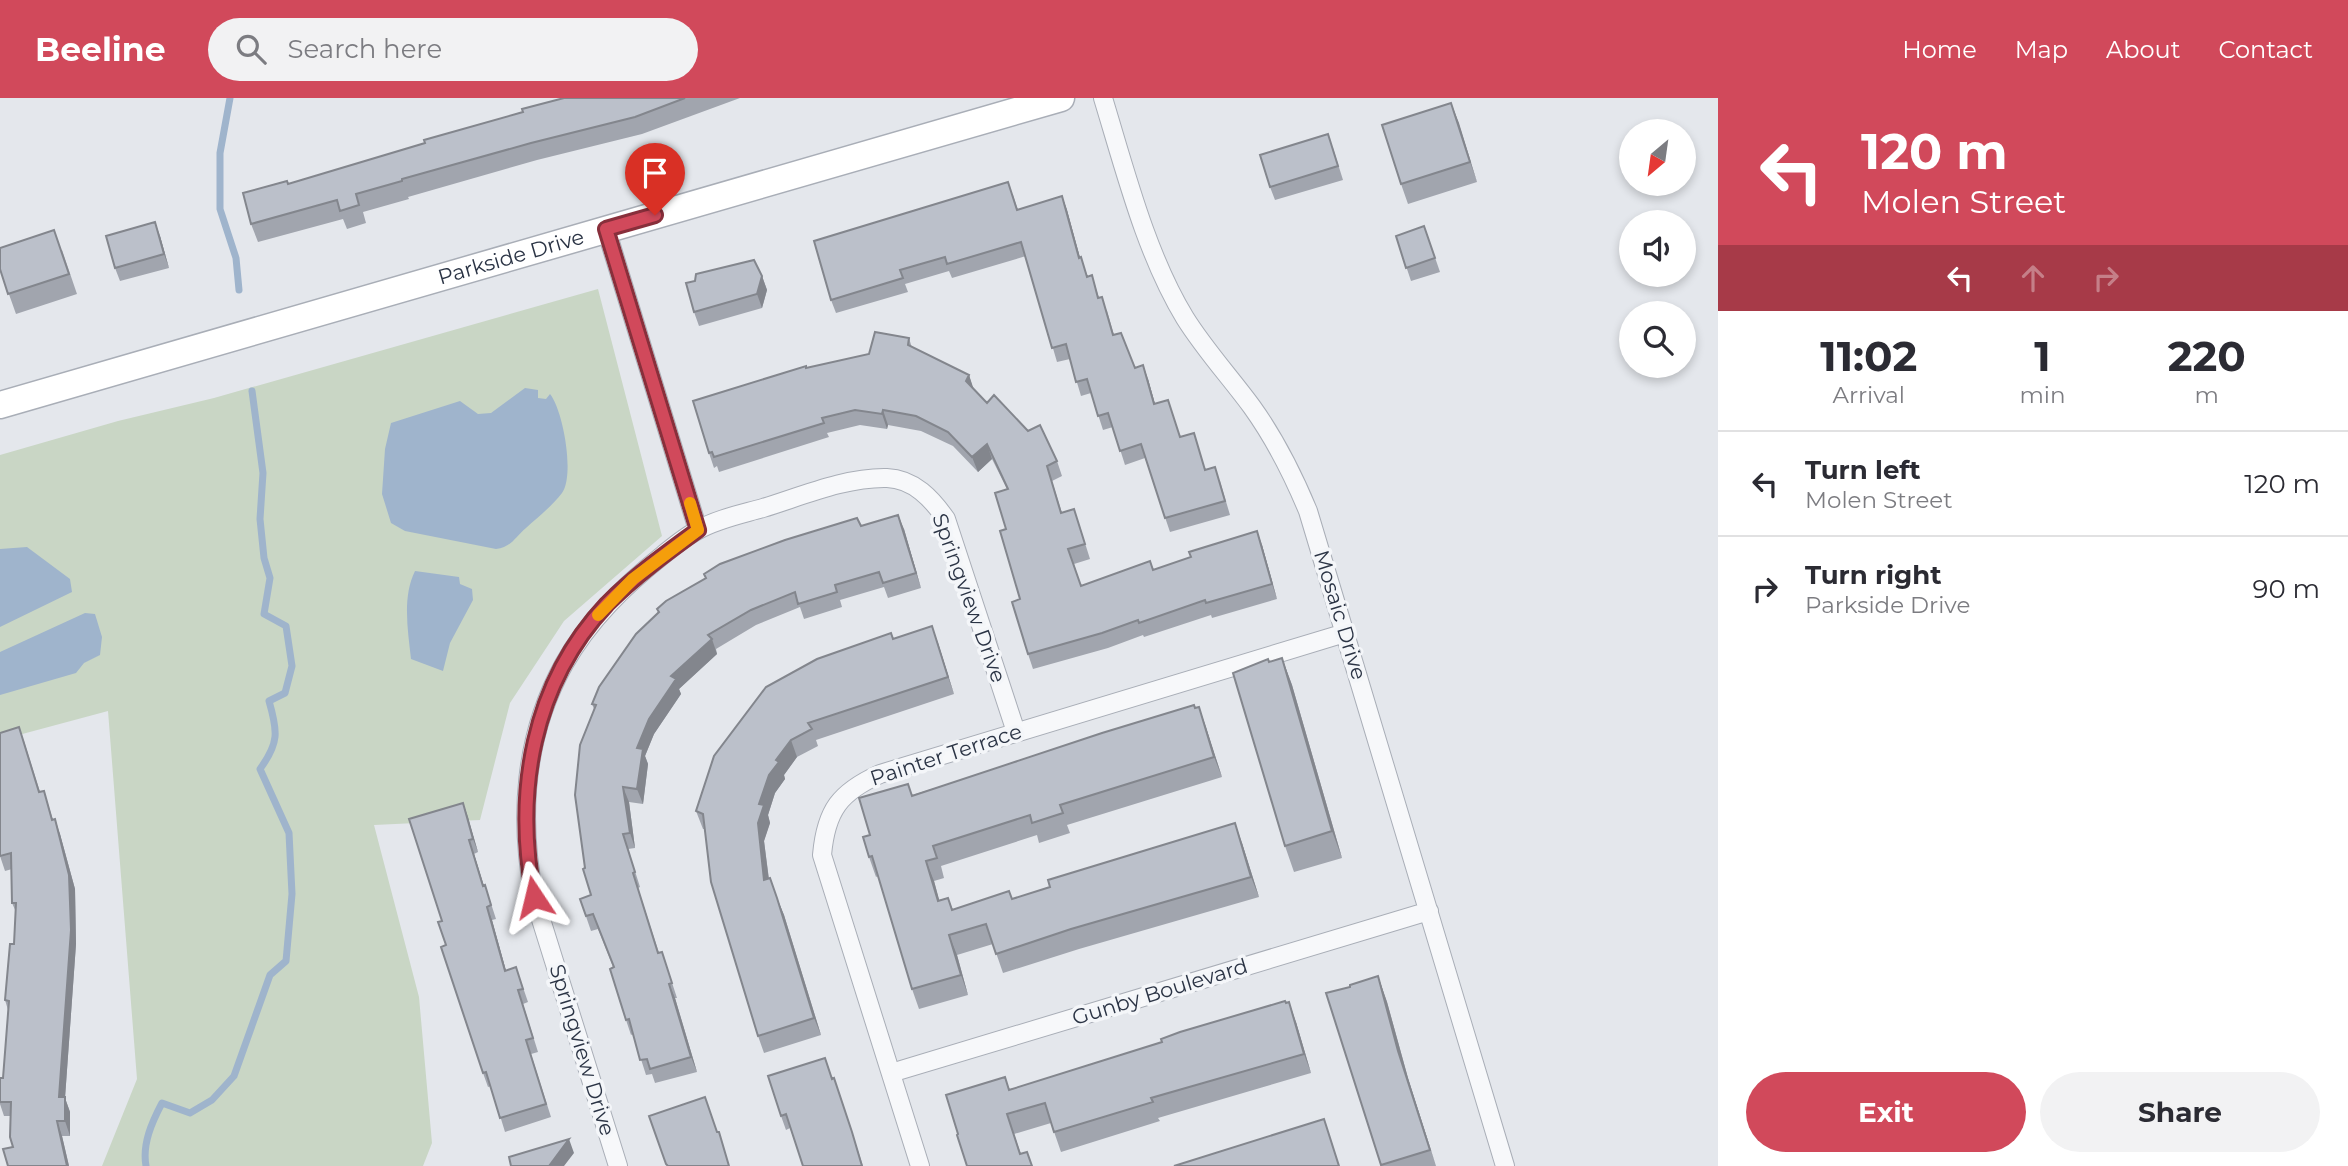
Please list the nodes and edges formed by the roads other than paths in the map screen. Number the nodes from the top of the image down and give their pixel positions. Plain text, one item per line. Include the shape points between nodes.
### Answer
1 (1061, 98) edge
2 (1103, 98) edge
3 (606, 229) junction
4 (0, 405) edge
5 (698, 530) junction
6 (1345, 633) junction
7 (1016, 732) junction
8 (1429, 911) junction
9 (891, 1073) junction
10 (618, 1166) edge
11 (920, 1166) edge
12 (1505, 1166) edge

1 - 3 main road, Parkside Drive
2 - 6 street, Mosaic Drive via 1166,284 1200,340 1254,409 1294,478
3 - 4 main road, Parkside Drive
3 - 5 street
5 - 7 street, Springview Drive via 835,486 889,478 914,486 946,519
5 - 10 street, Springview Drive via 633,579 580,639 552,688 527,782 525,837 534,897
6 - 7 street, Painter Terrace
6 - 8 street, Mosaic Drive
7 - 9 street, Painter Terrace via 880,774 845,794 828,821 822,855
8 - 9 street, Gunby Boulevard
8 - 12 street, Mosaic Drive
9 - 11 street, Painter Terrace

